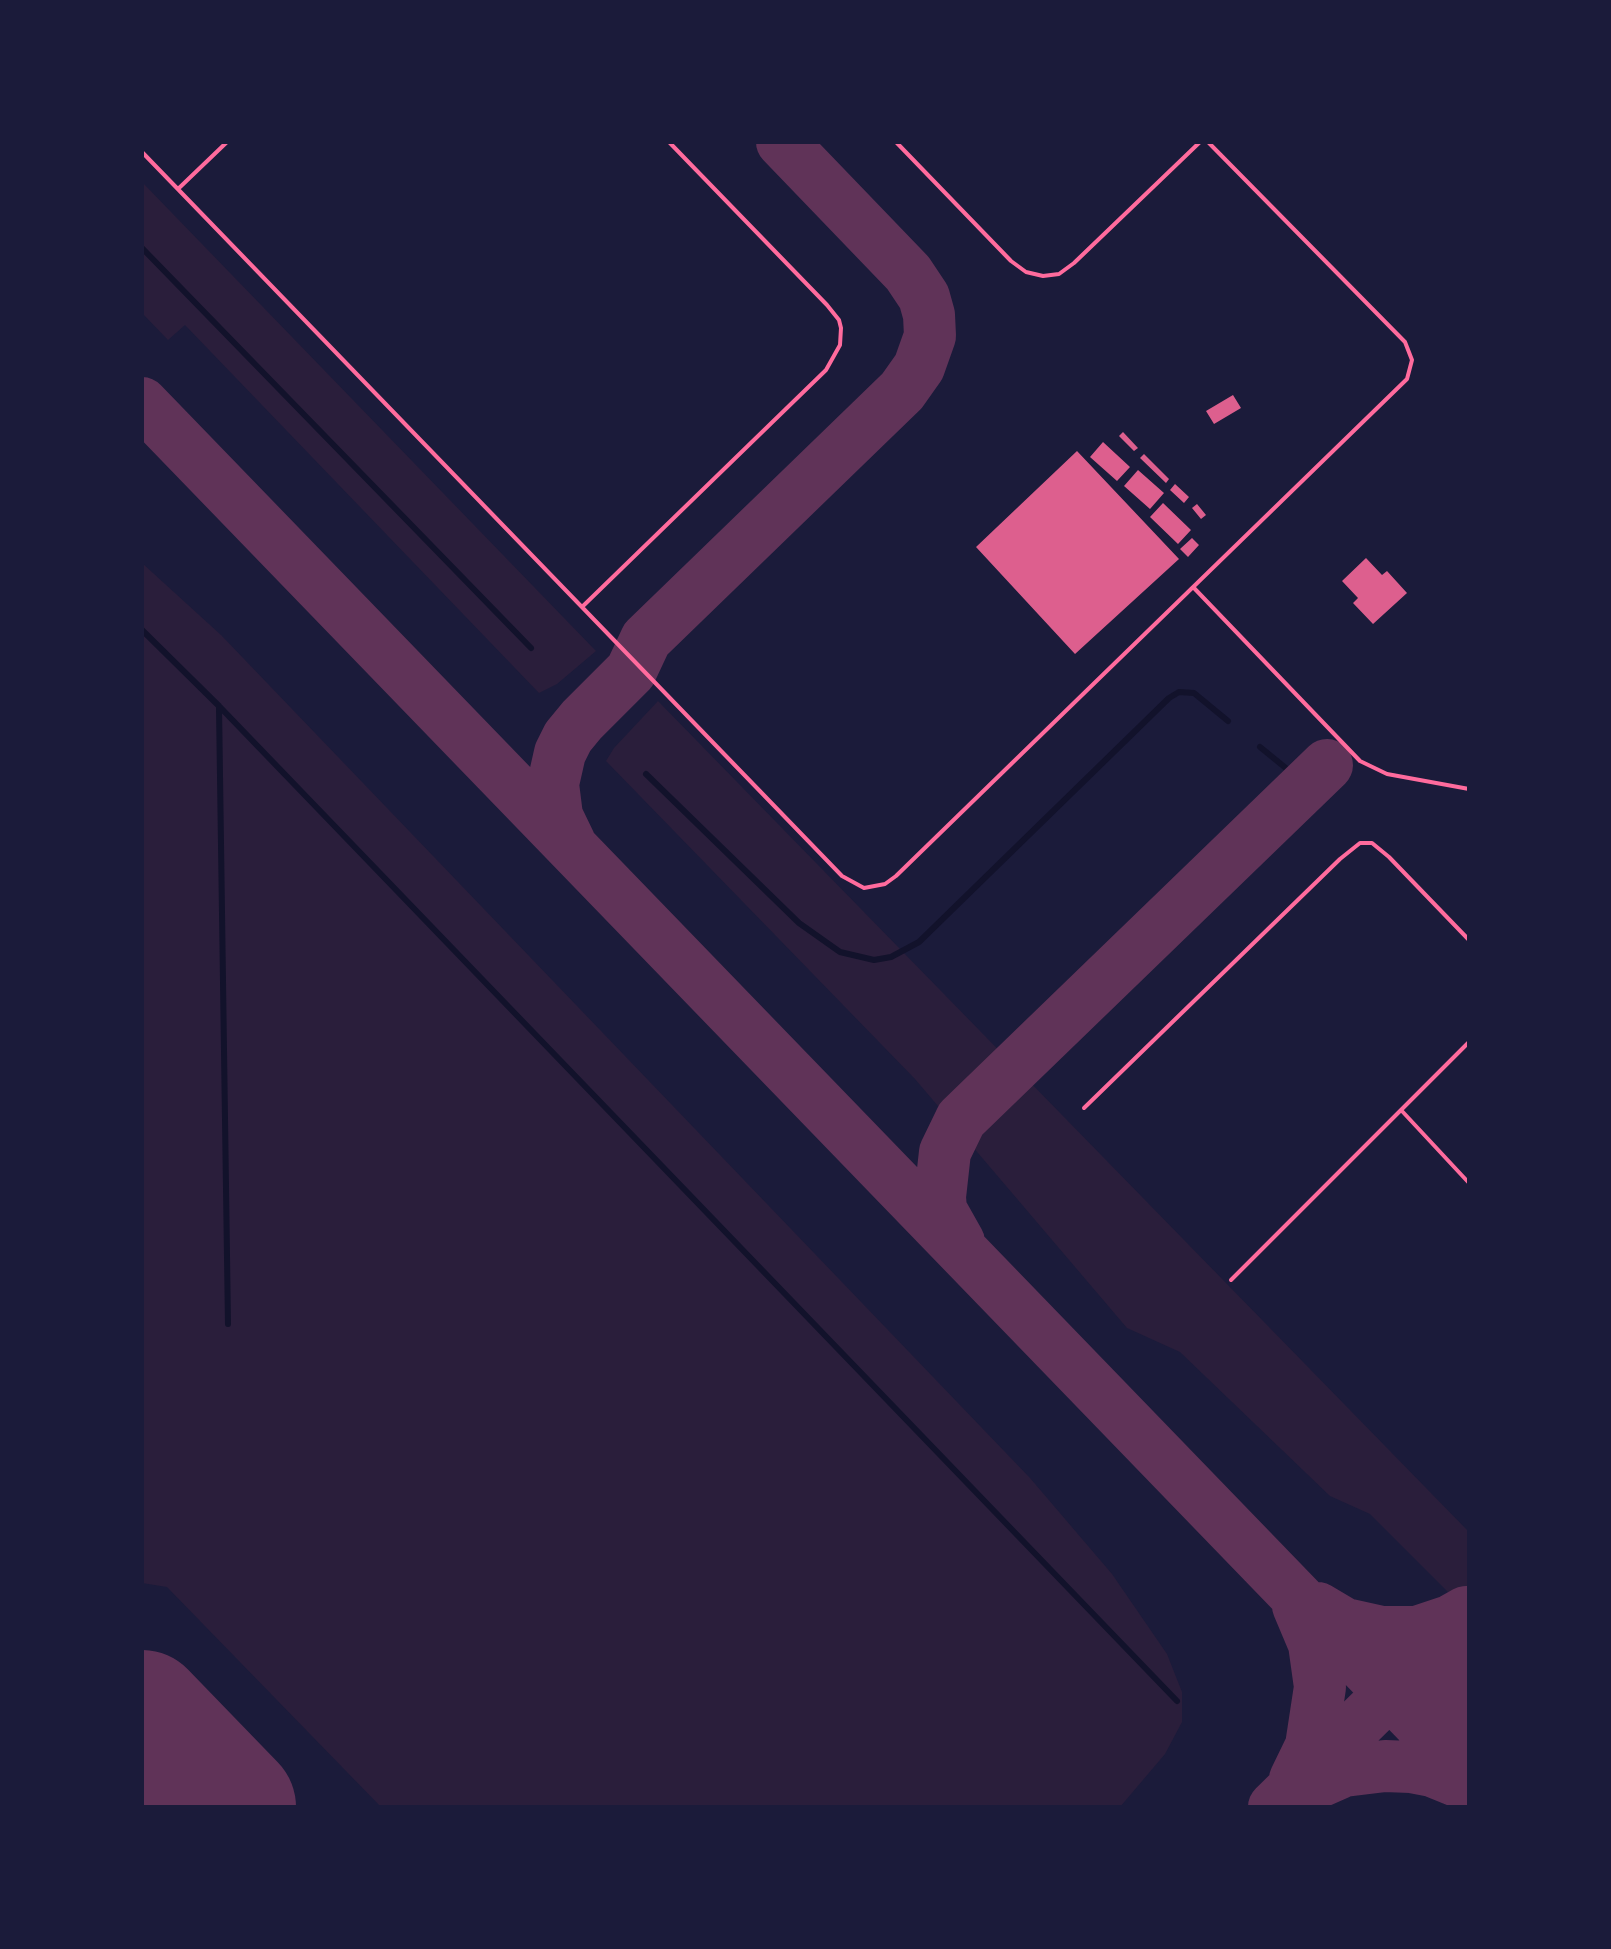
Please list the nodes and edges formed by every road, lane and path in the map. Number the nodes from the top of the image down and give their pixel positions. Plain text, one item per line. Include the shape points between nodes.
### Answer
1 (227, 142) edge
2 (669, 142) edge
3 (896, 142) edge
4 (1200, 142) edge
5 (1208, 142) edge
6 (142, 152) edge
7 (178, 189) junction
8 (1194, 588) junction
9 (582, 607) junction
10 (1469, 789) edge
11 (1469, 940) edge
12 (1469, 1042) edge
13 (1084, 1108) dead end
14 (1401, 1110) junction
15 (1469, 1183) edge
16 (1231, 1280) dead end

1 - 7 lane
2 - 9 lane via 833,312 841,328 840,345 826,370
3 - 4 lane via 1011,261 1043,276 1059,274 1074,263
5 - 8 lane via 1405,342 1412,360 1407,379 1396,392
6 - 7 lane
7 - 9 lane
8 - 9 lane via 896,876 874,888 842,876
8 - 10 lane via 1360,761 1387,774
11 - 13 lane via 1389,857 1372,843 1360,843
12 - 14 lane
14 - 15 lane
14 - 16 lane

